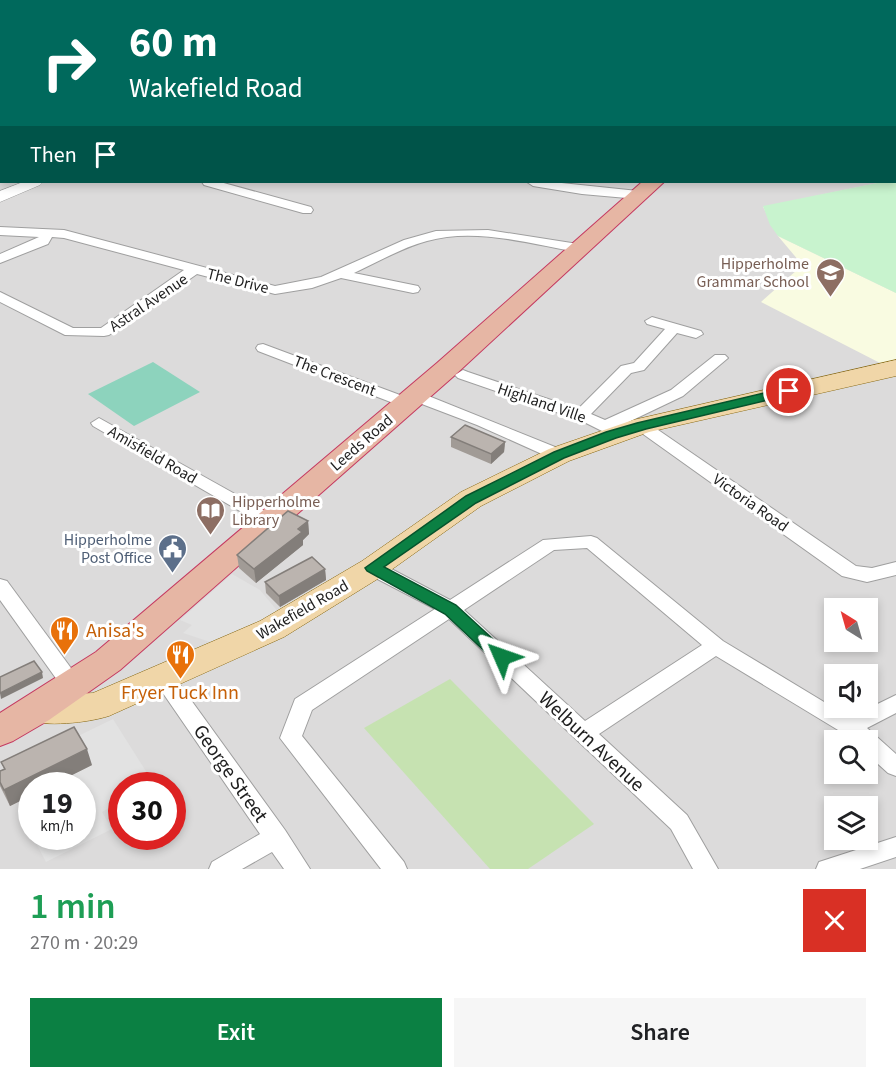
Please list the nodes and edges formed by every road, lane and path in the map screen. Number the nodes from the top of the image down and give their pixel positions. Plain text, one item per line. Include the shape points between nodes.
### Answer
1 (33, 183) edge
2 (212, 183) edge
3 (539, 183) edge
4 (646, 188) edge
5 (0, 197) edge
6 (307, 210) dead end
7 (0, 231) edge
8 (49, 233) junction
9 (578, 248) junction
10 (0, 259) edge
11 (195, 269) junction
12 (340, 274) junction
13 (413, 289) dead end
14 (0, 296) edge
15 (652, 321) dead end
16 (674, 328) junction
17 (696, 334) dead end
18 (263, 348) dead end
19 (720, 358) dead end
20 (896, 368) edge
21 (463, 375) dead end
22 (411, 400) junction
23 (581, 415) junction
24 (99, 423) dead end
25 (622, 428) junction
26 (559, 455) junction
27 (270, 521) junction
28 (373, 568) junction
29 (896, 568) edge
30 (0, 586) edge
31 (451, 609) junction
32 (716, 646) junction
33 (163, 677) junction
34 (72, 685) junction
35 (896, 703) edge
36 (36, 710) junction
37 (852, 730) edge
38 (868, 730) edge
39 (0, 731) edge
40 (584, 733) junction
41 (878, 751) edge
42 (896, 767) edge
43 (277, 837) junction
44 (896, 847) edge
45 (221, 869) edge
46 (298, 869) edge
47 (395, 869) edge
48 (706, 869) edge
49 (828, 869) edge

1 - 5 street
2 - 6 street
3 - 4 street via 582,190
4 - 9 highway, Leeds Road
7 - 8 street, The Drive
8 - 10 street via 43,241
8 - 11 street, The Drive
9 - 12 street, The Drive via 480,234 437,235 406,244
9 - 22 highway, Leeds Road
11 - 12 street, The Drive via 275,290 305,286
11 - 14 street, Astral Avenue via 104,332 70,332
12 - 13 street
15 - 16 street
16 - 17 street
16 - 23 street via 639,366 626,369
18 - 22 street, The Crescent
19 - 25 street via 677,393
20 - 25 main road, Wakefield Road
21 - 23 street, Highland Ville
22 - 26 street, The Crescent via 480,422
22 - 27 highway, Leeds Road
23 - 25 street, Highland Ville
24 - 27 street, Amisfield Road
25 - 26 main road, Wakefield Road
25 - 29 street, Victoria Road via 849,571 861,576
26 - 28 main road, Wakefield Road via 471,500
27 - 34 highway, Leeds Road via 108,662
28 - 31 street, Welburn Avenue
28 - 33 main road, Wakefield Road via 272,629
30 - 34 street
31 - 32 street via 550,544 591,542
31 - 40 street, Welburn Avenue
31 - 47 street via 303,705 291,738
32 - 37 street
32 - 40 street
33 - 36 main road, Wakefield Road via 97,706
33 - 43 street, George Street
34 - 36 highway, Leeds Road
35 - 38 street
36 - 39 highway, Leeds Road
40 - 48 street, Welburn Avenue via 679,822
41 - 42 street
43 - 45 street
43 - 46 street, George Street
44 - 49 street

